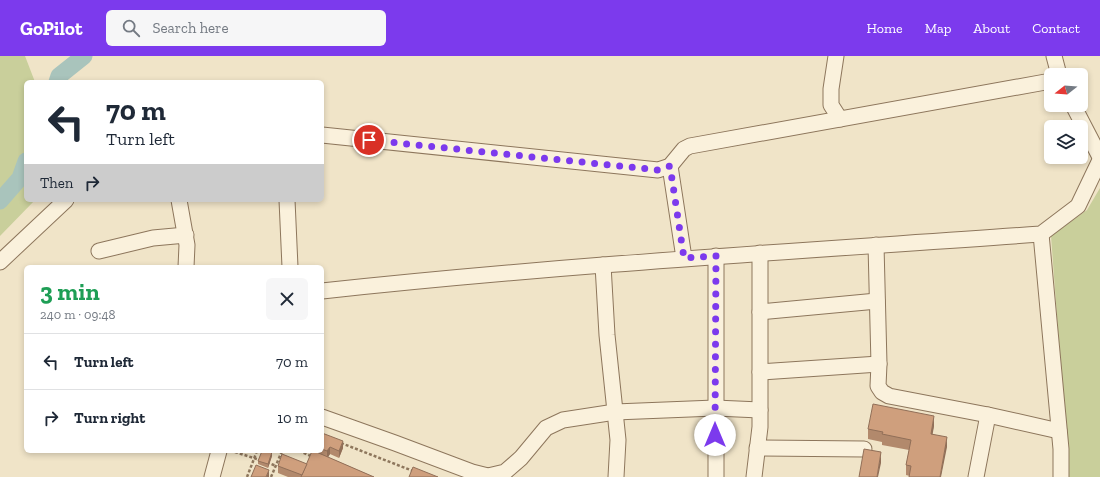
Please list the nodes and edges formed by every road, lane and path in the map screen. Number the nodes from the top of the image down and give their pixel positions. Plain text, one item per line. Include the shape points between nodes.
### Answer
1 (836, 56) edge
2 (1054, 56) edge
3 (1057, 68) edge
4 (1044, 82) edge
5 (1076, 112) edge
6 (840, 119) junction
7 (324, 135) edge
8 (1100, 159) edge
9 (670, 166) junction
10 (64, 202) edge
11 (179, 202) edge
12 (287, 202) edge
13 (1040, 234) junction
14 (186, 235) junction
15 (876, 245) junction
16 (99, 251) dead end
17 (760, 253) junction
18 (716, 256) junction
19 (684, 258) junction
20 (0, 262) edge
21 (186, 265) edge
22 (290, 265) edge
23 (603, 265) junction
24 (324, 291) edge
25 (877, 301) junction
26 (760, 312) junction
27 (879, 364) junction
28 (760, 372) junction
29 (715, 408) junction
30 (760, 410) junction
31 (615, 412) junction
32 (988, 415) junction
33 (324, 418) edge
34 (1058, 432) junction
35 (336, 441) edge
36 (757, 448) junction
37 (864, 450) edge
38 (218, 453) edge
39 (239, 453) edge
40 (256, 453) edge
41 (281, 453) edge
42 (303, 453) edge
43 (254, 457) junction
44 (317, 459) edge
45 (276, 466) junction
46 (415, 472) edge
47 (472, 475) edge
48 (212, 477) edge
49 (247, 477) edge
50 (271, 477) edge
51 (616, 477) edge
52 (716, 477) edge
53 (754, 477) edge
54 (976, 477) edge
55 (1061, 477) edge

1 - 6 street via 830,89 831,105
2 - 3 street
4 - 6 street
5 - 8 street
6 - 9 street via 690,146 684,149
7 - 9 street via 658,170
8 - 13 street via 1078,206
9 - 19 street
10 - 20 street
11 - 14 street
12 - 22 street
13 - 15 street
13 - 34 street
14 - 16 street via 153,238
14 - 21 street
15 - 17 street
15 - 25 street
17 - 18 street
17 - 26 street
18 - 19 street
18 - 29 street
19 - 23 street
23 - 24 street via 450,277
23 - 31 street
25 - 26 street
25 - 27 street
26 - 28 street
27 - 28 street
27 - 32 street via 878,386 889,396
28 - 30 street
29 - 30 street
29 - 31 street
29 - 52 street
30 - 36 street
31 - 47 street via 563,420 546,428 521,458 505,472 488,476
31 - 51 street via 618,440
32 - 34 street
32 - 54 street
33 - 47 street via 395,443
34 - 55 street
35 - 46 path
36 - 37 street
36 - 53 street
38 - 48 street
39 - 43 path
40 - 43 path
41 - 45 path
42 - 44 path
43 - 45 path
43 - 49 path
45 - 50 path

